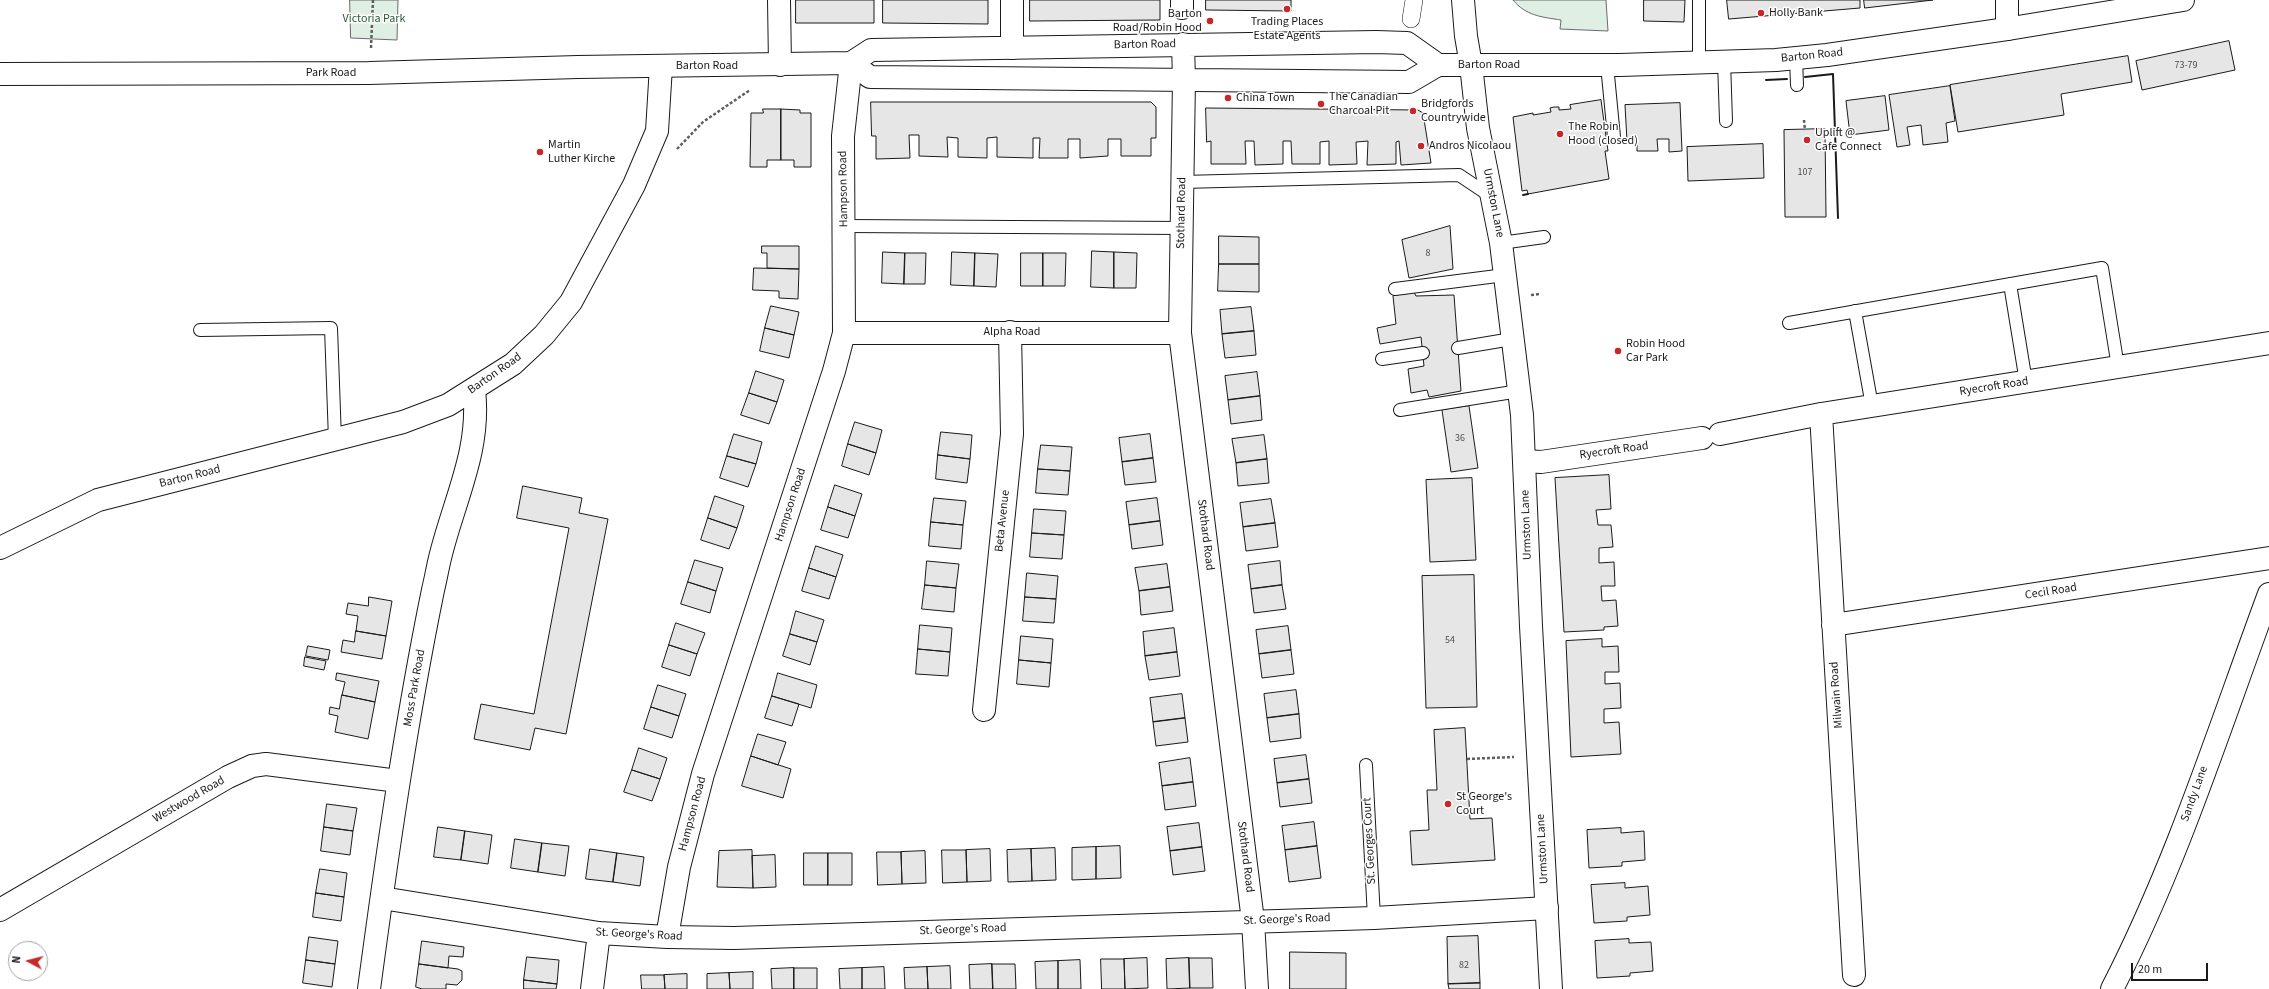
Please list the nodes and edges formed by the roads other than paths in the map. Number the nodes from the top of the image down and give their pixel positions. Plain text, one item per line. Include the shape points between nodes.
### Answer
1 (779, 0) edge
2 (1012, 0) edge
3 (1463, 0) edge
4 (1699, 0) edge
5 (2007, 0) edge
6 (2183, 0) edge
7 (1417, 1) edge
8 (1411, 19) dead end
9 (2007, 29) junction
10 (1183, 44) junction
11 (1012, 48) junction
12 (1796, 58) junction
13 (1724, 62) junction
14 (851, 63) junction
15 (1699, 63) junction
16 (780, 65) junction
17 (1438, 65) junction
18 (1471, 65) junction
19 (1607, 65) junction
20 (661, 66) junction
21 (0, 74) edge
22 (1184, 80) junction
23 (1797, 85) dead end
24 (1726, 121) dead end
25 (1614, 138) dead end
26 (1182, 182) junction
27 (1493, 197) junction
28 (844, 226) junction
29 (1182, 228) junction
30 (1544, 237) dead end
31 (1501, 243) junction
32 (1505, 276) junction
33 (2010, 284) junction
34 (1395, 289) dead end
35 (1855, 311) junction
36 (1789, 323) dead end
37 (200, 330) dead end
38 (1010, 332) junction
39 (844, 333) junction
40 (1180, 333) junction
41 (1512, 339) junction
42 (2269, 344) edge
43 (1458, 348) dead end
44 (1423, 353) dead end
45 (1382, 359) dead end
46 (2118, 367) junction
47 (2026, 382) junction
48 (474, 390) junction
49 (1519, 391) junction
50 (1872, 406) junction
51 (1400, 410) dead end
52 (1821, 414) junction
53 (335, 440) junction
54 (1525, 461) junction
55 (0, 548) edge
56 (2269, 558) edge
57 (2269, 594) edge
58 (1833, 625) junction
59 (984, 710) dead end
60 (1366, 765) dead end
61 (398, 781) junction
62 (382, 898) junction
63 (1547, 908) junction
64 (0, 910) edge
65 (1374, 918) junction
66 (1253, 921) junction
67 (599, 933) junction
68 (667, 937) junction
69 (1854, 975) dead end
70 (369, 989) edge
71 (592, 989) edge
72 (1257, 989) edge
73 (1551, 989) edge
74 (2112, 989) edge

1 - 16 street
2 - 11 street
3 - 18 street, Urmston Lane
4 - 15 lane
5 - 9 street
6 - 9 street, Barton Road
7 - 8 street
9 - 12 street, Barton Road
10 - 11 street, Barton Road
10 - 17 street, Barton Road via 1407,44
10 - 22 street, Stothard Road
11 - 14 street, Barton Road via 871,50
12 - 13 street, Barton Road
12 - 23 lane
13 - 15 street, Barton Road
13 - 24 lane
14 - 16 street, Barton Road
14 - 22 street via 870,77
14 - 28 street, Hampson Road via 843,136
15 - 19 street, Barton Road
16 - 20 street, Barton Road
17 - 18 street, Barton Road
17 - 22 street via 1409,82
18 - 19 street, Barton Road
18 - 27 street, Urmston Lane via 1478,128
19 - 25 lane
20 - 21 street, Park Road via 369,73
20 - 48 street, Barton Road via 656,131 634,185 571,302 544,335 514,364
22 - 26 street, Stothard Road
26 - 27 lane via 1459,175
26 - 29 street, Stothard Road
27 - 31 street, Urmston Lane
28 - 29 lane
28 - 39 street, Hampson Road
29 - 40 street, Stothard Road
30 - 31 lane
31 - 32 street, Urmston Lane
32 - 34 lane
32 - 41 street, Urmston Lane
33 - 35 lane
33 - 46 lane via 2102,268
33 - 47 lane
35 - 36 lane
35 - 50 lane
37 - 53 lane via 332,328
38 - 39 street, Alpha Road
38 - 40 street, Alpha Road
38 - 59 street, Beta Avenue via 1012,434
39 - 68 street, Hampson Road via 834,371 703,774 679,867
40 - 66 street, Stothard Road
41 - 43 lane
41 - 49 street, Urmston Lane
42 - 46 street, Ryecroft Road
44 - 45 lane
46 - 47 street, Ryecroft Road
47 - 50 street, Ryecroft Road
48 - 53 street, Barton Road via 448,405 403,422
48 - 61 street, Moss Park Road via 477,414 470,462 441,554 420,654
49 - 51 lane
49 - 54 street, Urmston Lane
50 - 52 street, Ryecroft Road
52 - 54 street, Ryecroft Road via 1711,436 1541,462
52 - 58 street, Milwain Road
53 - 55 street, Barton Road via 98,500
54 - 63 street, Urmston Lane via 1530,626
56 - 58 street, Cecil Road
57 - 74 street, Sandy Lane via 2167,869 2145,923
58 - 69 street, Milwain Road
60 - 65 lane, St. Georges Court
61 - 62 street, Moss Park Road
61 - 64 street, Westwood Road via 280,765 252,766 228,777
62 - 67 street, St. George's Road
62 - 70 street, Moss Park Road
63 - 65 street, St. George's Road
63 - 73 street, Urmston Lane
65 - 66 street, St. George's Road
66 - 68 street, St. George's Road via 734,938
66 - 72 street, Stothard Road
67 - 68 street, St. George's Road
67 - 71 street

